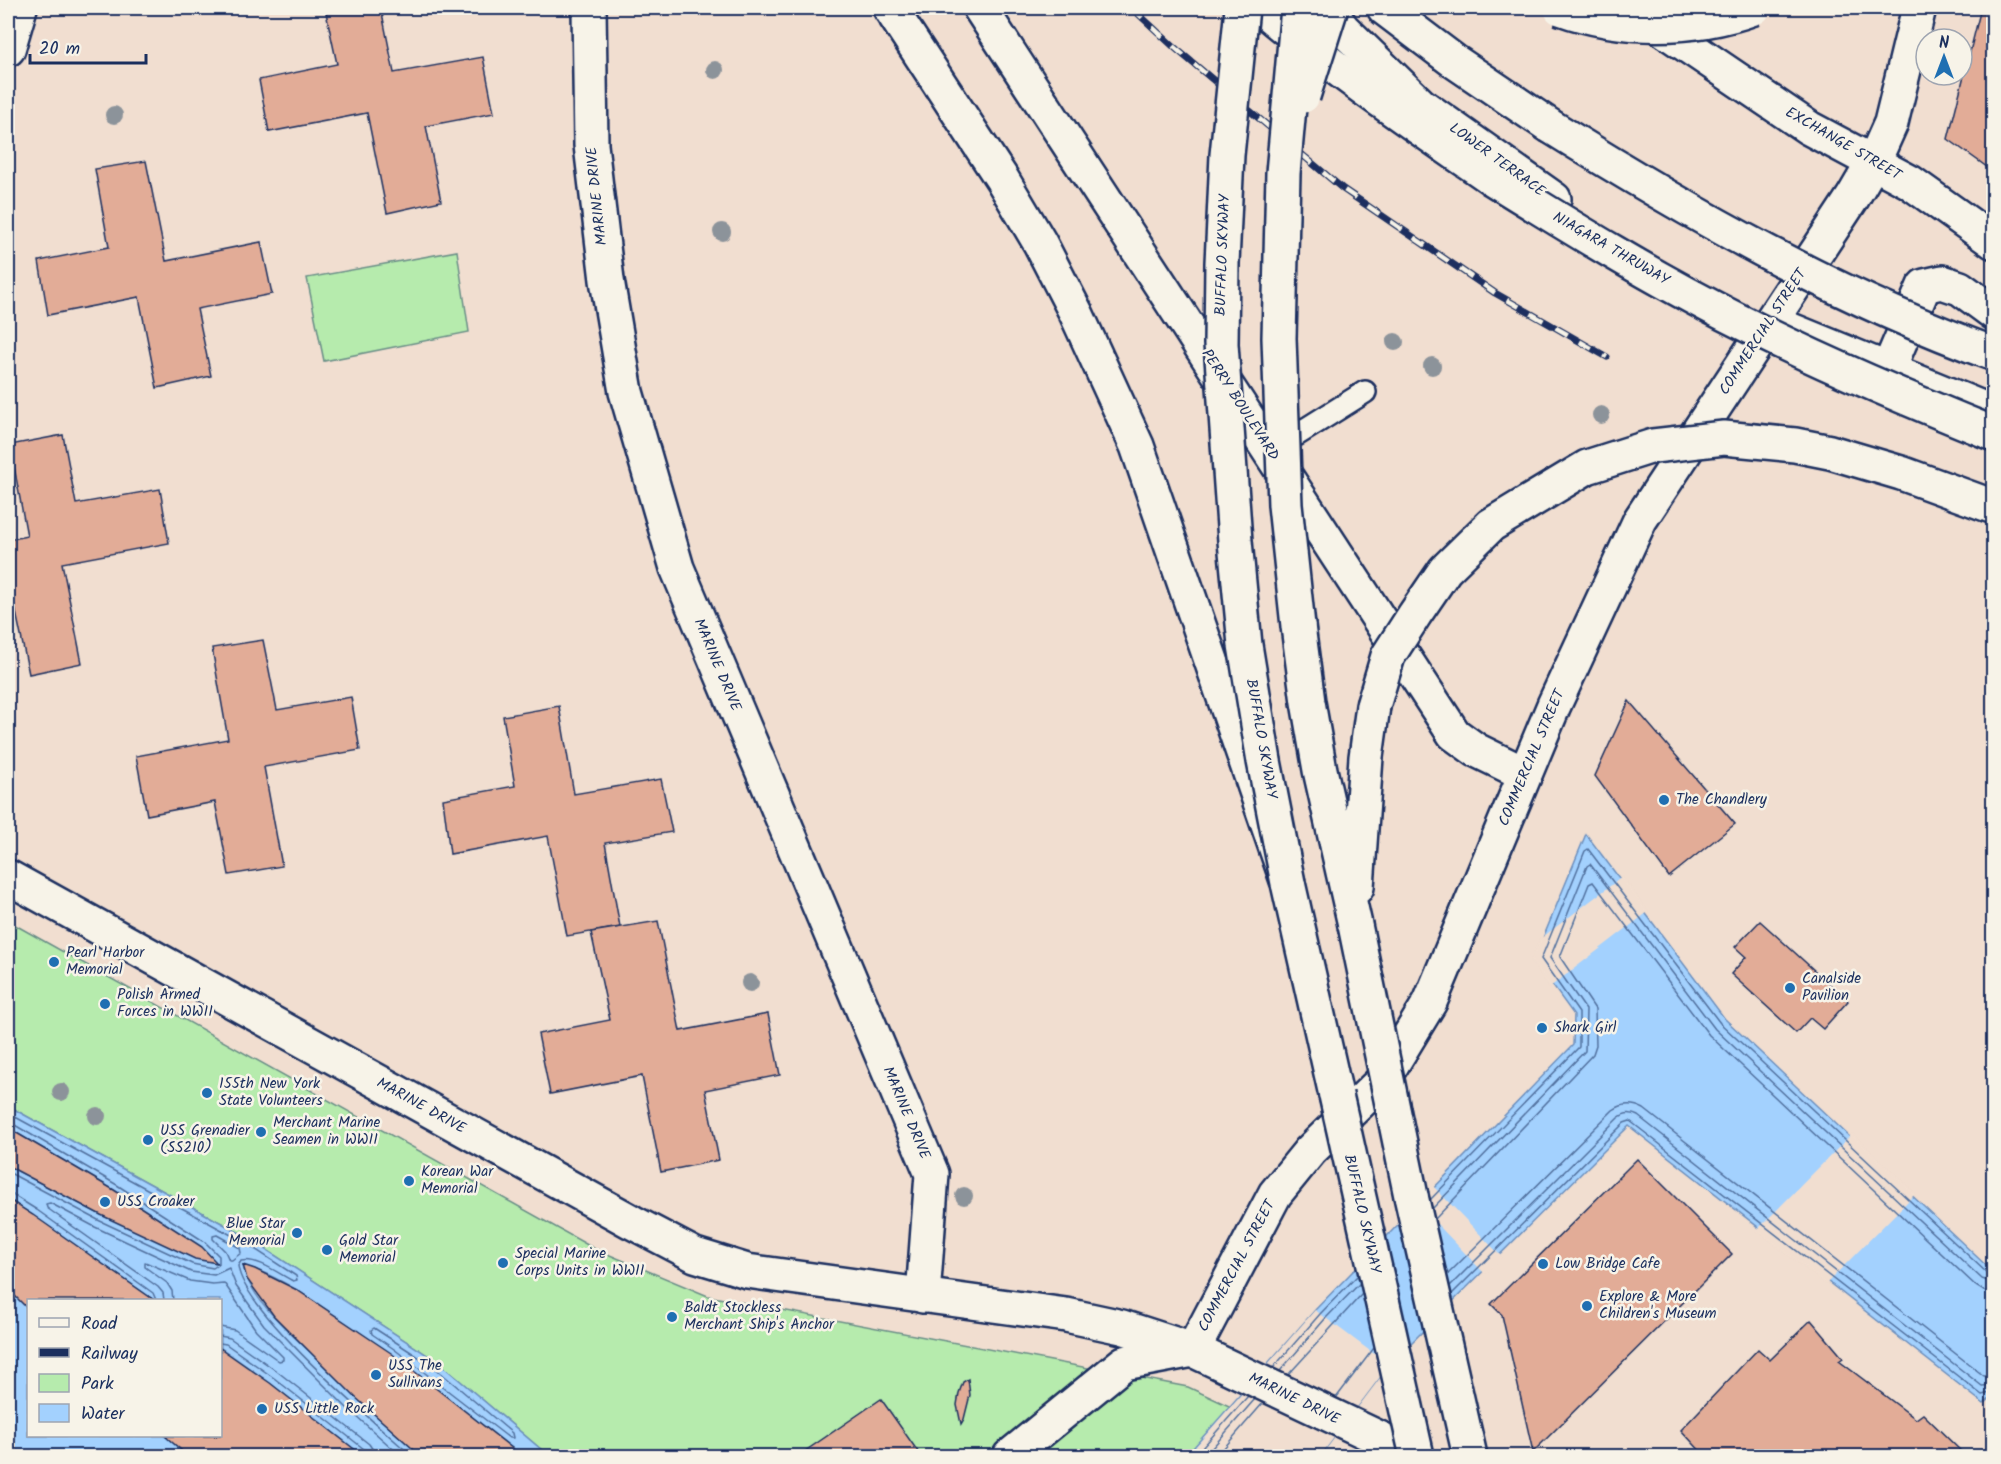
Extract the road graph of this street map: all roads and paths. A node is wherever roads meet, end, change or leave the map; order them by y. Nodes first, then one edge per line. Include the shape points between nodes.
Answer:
1 (20, 8) edge
2 (589, 8) edge
3 (890, 8) edge
4 (980, 8) edge
5 (1242, 8) edge
6 (1261, 8) edge
7 (1298, 8) edge
8 (1329, 8) edge
9 (1384, 8) edge
10 (1560, 8) edge
11 (1631, 8) edge
12 (1754, 8) edge
13 (1919, 8) edge
14 (8, 49) edge
15 (1874, 161) junction
16 (1283, 173) junction
17 (1994, 242) edge
18 (1994, 314) edge
19 (1769, 321) junction
20 (1994, 354) edge
21 (1888, 370) junction
22 (1365, 392) dead end
23 (1994, 413) edge
24 (1994, 434) edge
25 (1270, 452) junction
26 (1994, 507) edge
27 (1525, 774) junction
28 (8, 877) edge
29 (1288, 883) junction
30 (1355, 925) junction
31 (923, 1296) junction
32 (1193, 1350) junction
33 (1010, 1456) edge
34 (1415, 1456) edge
35 (1470, 1456) edge

1 - 14 main road
2 - 31 main road, MARINE DRIVE via 591,145 607,280 626,392 677,568 932,1174
3 - 29 main road, bridge via 1002,178 1040,243 1108,380 1137,446
4 - 25 main road, PERRY BOULEVARD
5 - 29 main road, BUFFALO SKYWAY, bridge via 1227,155 1221,344 1245,645
6 - 24 main road, NIAGARA THRUWAY, bridge via 1395,112 1490,177 1610,251 1738,321 1876,386
7 - 16 main road, bridge
8 - 16 main road, bridge
8 - 19 main road, LOWER TERRACE via 1343,28 1421,105 1542,193
9 - 20 main road, bridge via 1550,126 1655,191 1790,265
10 - 12 main road, bridge via 1625,23 1681,24
11 - 15 main road, EXCHANGE STREET via 1809,128
13 - 15 main road, COMMERCIAL STREET via 1891,123
15 - 17 main road, EXCHANGE STREET
15 - 19 main road, COMMERCIAL STREET
16 - 30 main road, bridge via 1279,338 1285,505 1308,702
18 - 21 main road via 1960,288 1942,282 1924,286
19 - 21 main road, LOWER TERRACE
19 - 27 main road, COMMERCIAL STREET via 1640,520
21 - 23 main road, LOWER TERRACE
22 - 25 lane
25 - 27 main road, PERRY BOULEVARD via 1454,734 1476,750
26 - 30 main road, bridge via 1830,452 1724,438 1653,446 1587,467 1491,525 1446,570 1388,656 1373,706 1366,757
27 - 32 main road, COMMERCIAL STREET via 1430,1002 1382,1081 1310,1151 1275,1194
28 - 31 main road, MARINE DRIVE via 695,1255 747,1271
29 - 34 main road, BUFFALO SKYWAY, bridge
30 - 35 main road, bridge
31 - 32 main road, MARINE DRIVE via 1066,1315 1122,1327
32 - 33 main road via 1124,1363
32 - 34 main road, MARINE DRIVE

